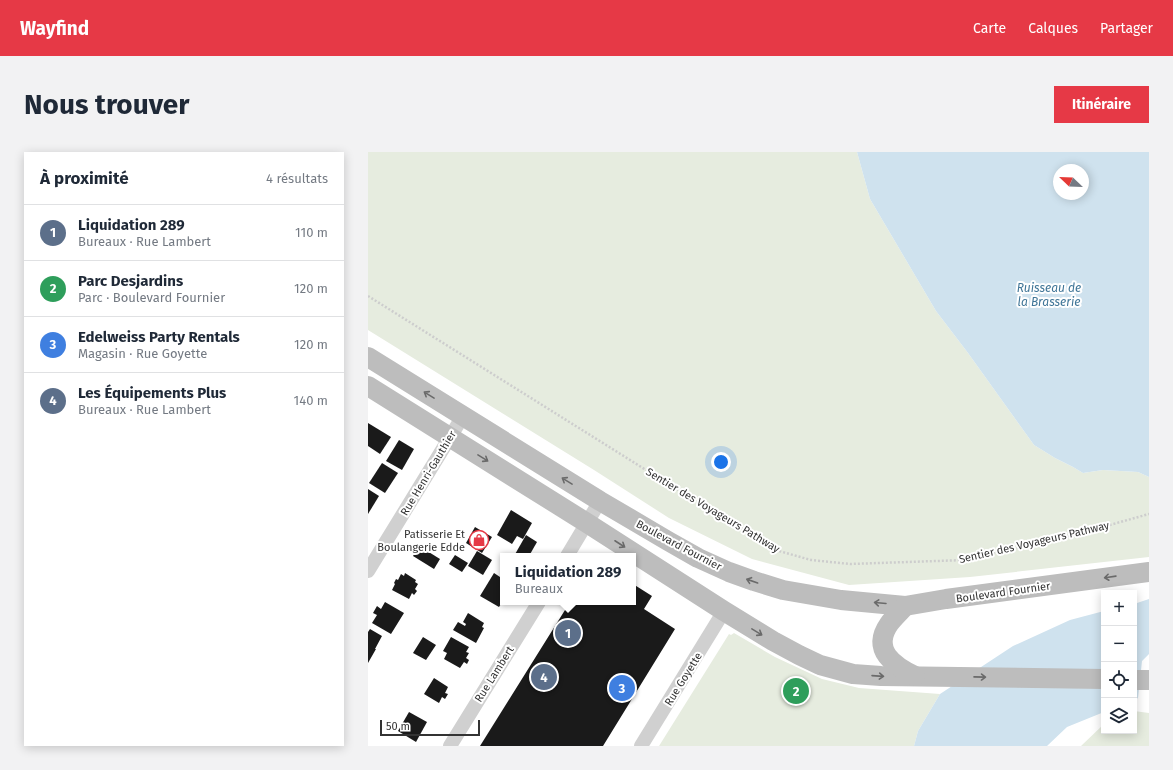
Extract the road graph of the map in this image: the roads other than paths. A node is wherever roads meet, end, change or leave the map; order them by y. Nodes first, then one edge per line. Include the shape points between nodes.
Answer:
1 (368, 357) edge
2 (368, 386) edge
3 (463, 416) junction
4 (450, 438) junction
5 (600, 501) junction
6 (587, 523) junction
7 (569, 553) edge
8 (634, 553) edge
9 (636, 554) edge
10 (368, 572) edge
11 (1149, 572) edge
12 (537, 605) edge
13 (905, 606) junction
14 (724, 611) junction
15 (916, 677) junction
16 (1101, 679) edge
17 (1137, 680) edge
18 (1149, 680) edge
19 (450, 746) edge
20 (641, 746) edge

3 -> 1 main road, Boulevard Fournier
2 - 4 main road
3 - 4 street, Rue Henri-Gauthier
5 -> 3 main road, Boulevard Fournier
4 -> 6 main road
4 - 10 street, Rue Henri-Gauthier
5 - 6 street
13 -> 5 main road, Boulevard Fournier via 841,600 754,582 698,558
6 - 7 street
6 -> 8 main road
9 -> 14 main road
11 -> 13 main road, Boulevard Fournier
12 - 19 street, Rue Lambert
13 - 15 main road via 888,625 883,635 883,647 891,661
14 -> 15 main road via 773,641 820,665 853,674
14 - 20 street, Rue Goyette
15 -> 16 main road
17 - 18 main road

